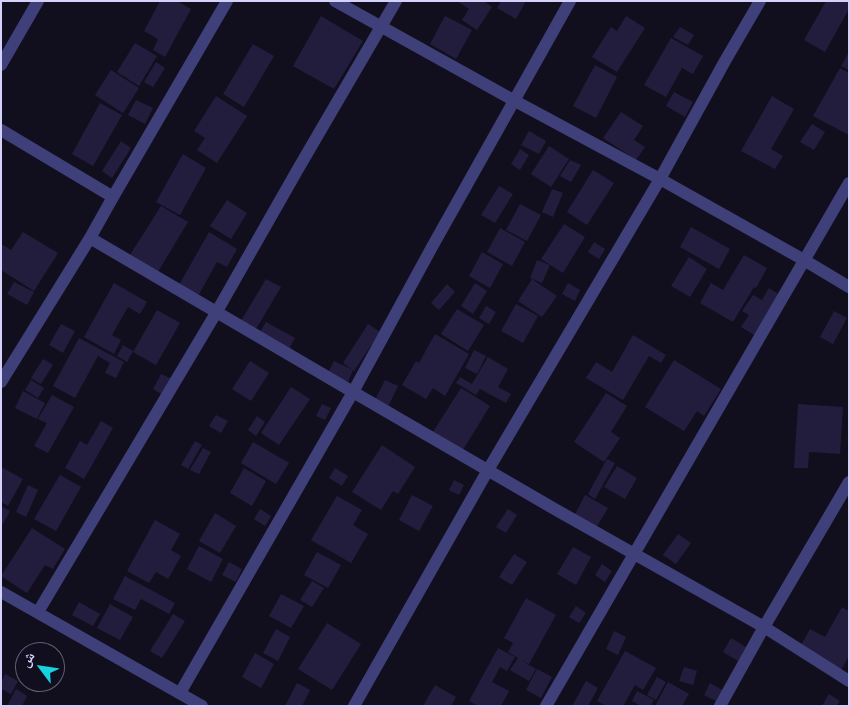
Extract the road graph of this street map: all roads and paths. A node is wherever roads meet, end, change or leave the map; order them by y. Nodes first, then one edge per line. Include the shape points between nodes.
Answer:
1 (38, 1) edge
2 (227, 1) edge
3 (335, 1) edge
4 (396, 1) edge
5 (570, 1) edge
6 (760, 1) edge
7 (381, 28) junction
8 (1, 65) edge
9 (515, 101) junction
10 (1, 130) edge
11 (660, 179) junction
12 (849, 183) edge
13 (112, 197) junction
14 (90, 238) junction
15 (804, 260) junction
16 (849, 287) edge
17 (216, 313) junction
18 (1, 382) edge
19 (353, 392) junction
20 (488, 470) junction
21 (849, 482) edge
22 (634, 553) junction
23 (1, 592) edge
24 (38, 612) junction
25 (764, 627) junction
26 (849, 681) edge
27 (180, 693) junction
28 (202, 706) edge
29 (354, 706) edge
30 (546, 706) edge
31 (720, 706) edge

1 - 8 street
2 - 13 street
3 - 7 street
4 - 7 street
5 - 9 street
6 - 11 street
7 - 9 street
7 - 17 street
9 - 11 street
9 - 19 street
10 - 13 street
11 - 15 street
11 - 20 street
12 - 15 street
13 - 14 street
14 - 17 street
14 - 18 street
15 - 16 street
15 - 22 street
17 - 19 street
17 - 24 street
19 - 20 street
19 - 27 street
20 - 22 street
20 - 29 street
21 - 25 street
22 - 25 street
22 - 30 street
23 - 24 street
24 - 27 street
25 - 26 street
25 - 31 street
27 - 28 street

